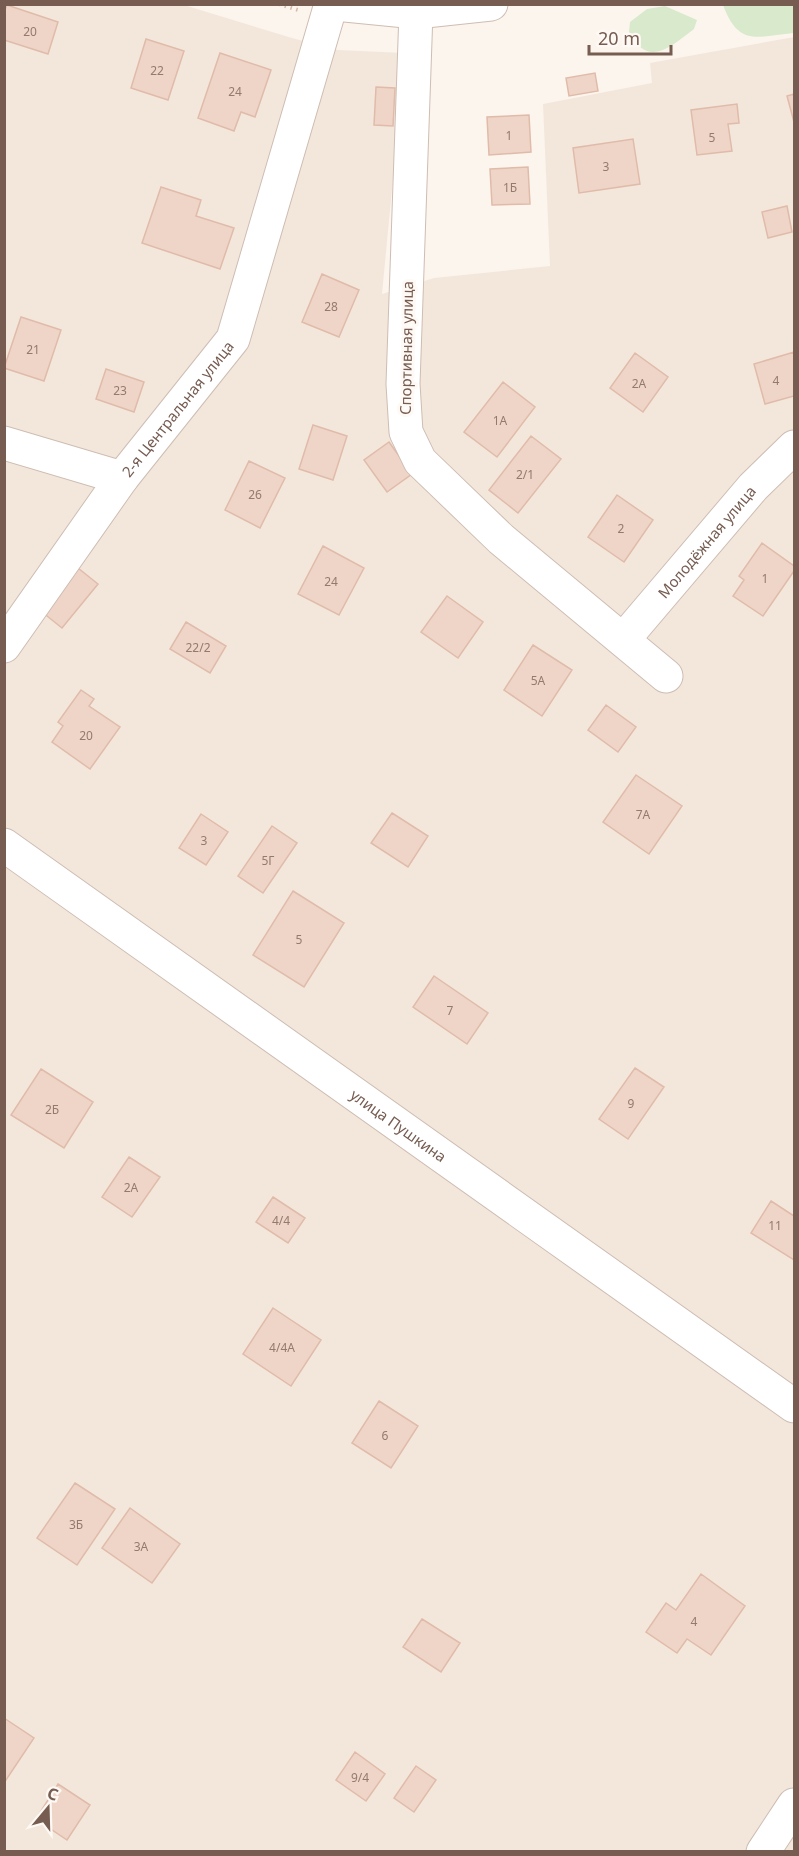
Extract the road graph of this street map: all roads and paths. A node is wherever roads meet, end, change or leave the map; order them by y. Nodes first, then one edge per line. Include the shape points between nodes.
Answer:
1 (491, 4) edge
2 (340, 5) edge
3 (416, 12) junction
4 (4, 443) edge
5 (795, 447) edge
6 (122, 478) junction
7 (623, 640) junction
8 (4, 646) edge
9 (666, 676) dead end
10 (4, 845) edge
11 (795, 1406) edge
12 (795, 1805) edge
13 (763, 1851) edge

1 - 3 street
2 - 3 street
2 - 6 street, 2-я Центральная улица via 232,339
3 - 7 street, Спортивная улица via 403,384 406,432 420,462 493,531
4 - 6 street
5 - 7 street, Молодёжная улица via 753,487
6 - 8 street, 2-я Центральная улица
7 - 9 street, Спортивная улица
10 - 11 street, улица Пушкина
12 - 13 street

